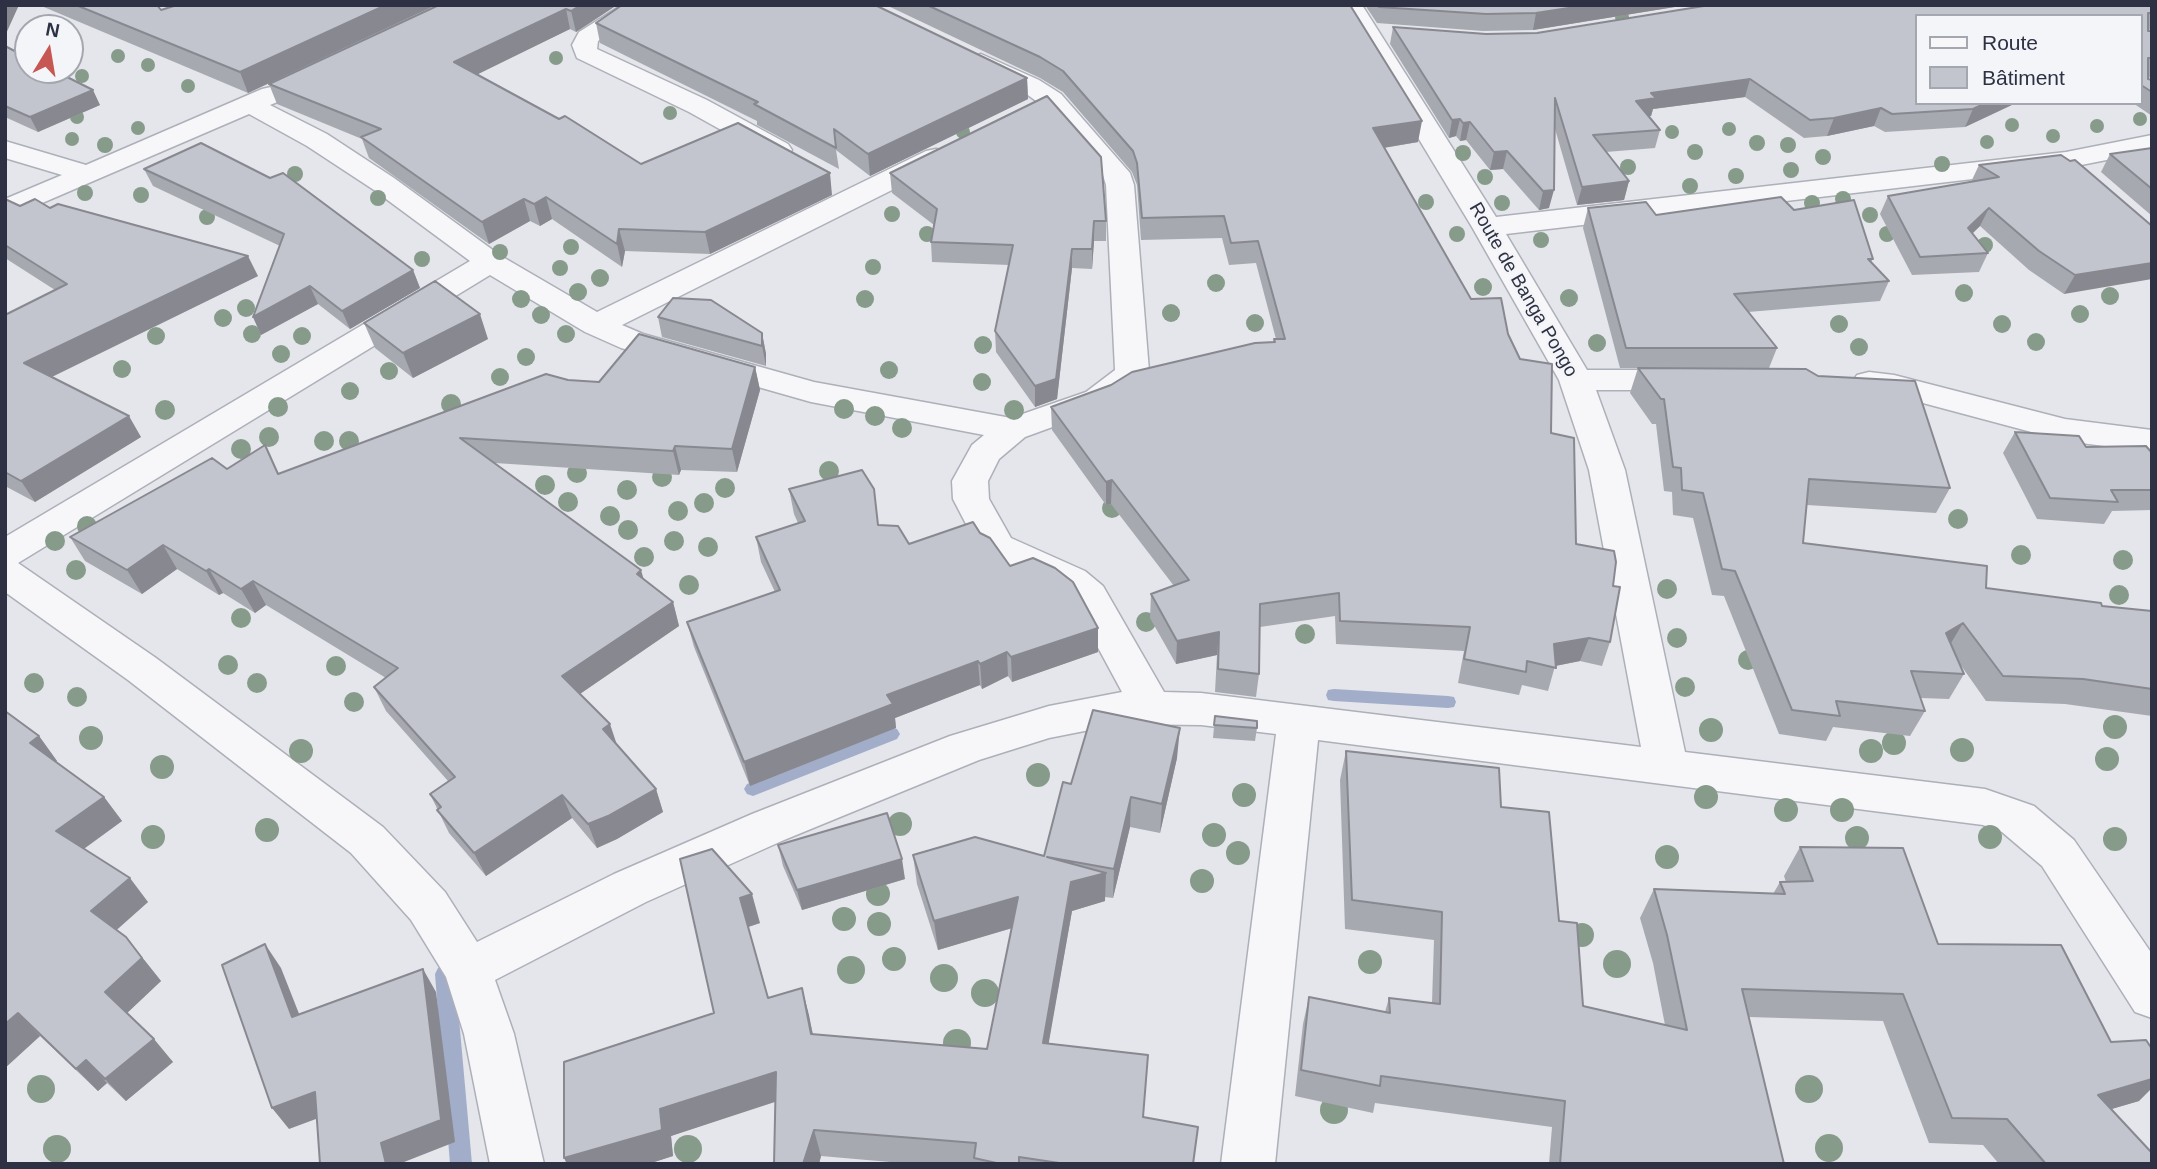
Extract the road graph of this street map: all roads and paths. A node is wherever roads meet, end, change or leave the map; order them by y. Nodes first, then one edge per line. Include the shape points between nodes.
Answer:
1 (639, 5) edge
2 (1350, 5) edge
3 (957, 51) edge
4 (293, 85) edge
5 (249, 104) junction
6 (2152, 143) edge
7 (956, 147) edge
8 (5, 149) edge
9 (2066, 160) junction
10 (802, 163) edge
11 (88, 174) junction
12 (2094, 185) edge
13 (5, 210) edge
14 (1487, 227) junction
15 (490, 262) junction
16 (596, 325) junction
17 (1576, 380) junction
18 (1713, 380) edge
19 (1836, 381) edge
20 (1013, 429) junction
21 (2152, 441) edge
22 (5, 554) edge
23 (5, 573) edge
24 (1152, 708) junction
25 (1299, 720) junction
26 (1666, 765) junction
27 (468, 970) junction
28 (2152, 996) edge
29 (517, 1164) edge
30 (1248, 1164) edge

1 - 10 street via 588,37 586,53 698,106
2 - 14 street, Route de Banga Pongo via 1383,34
3 - 20 street via 1030,85 1040,106 1116,173 1120,185 1132,371 1124,383 1098,399
4 - 5 street
5 - 11 street
5 - 15 street via 351,162
6 - 9 street
7 - 16 street via 847,188
8 - 11 street
9 - 12 street
9 - 14 street
11 - 13 street
14 - 17 street, Route de Banga Pongo
15 - 16 street
15 - 22 street
16 - 20 street via 632,341 811,392
17 - 18 street
17 - 26 street, Route de Banga Pongo via 1607,470
19 - 21 street via 1894,385 2065,430
20 - 24 street via 984,453 970,481 971,499 997,547 1071,581 1090,596
23 - 27 street via 142,669 367,840 428,906
24 - 25 street
24 - 27 street via 1120,708 1049,722 965,748 630,888
25 - 26 street
25 - 30 street
26 - 28 street via 1984,807 2018,819 2058,853
27 - 29 street via 489,1034

